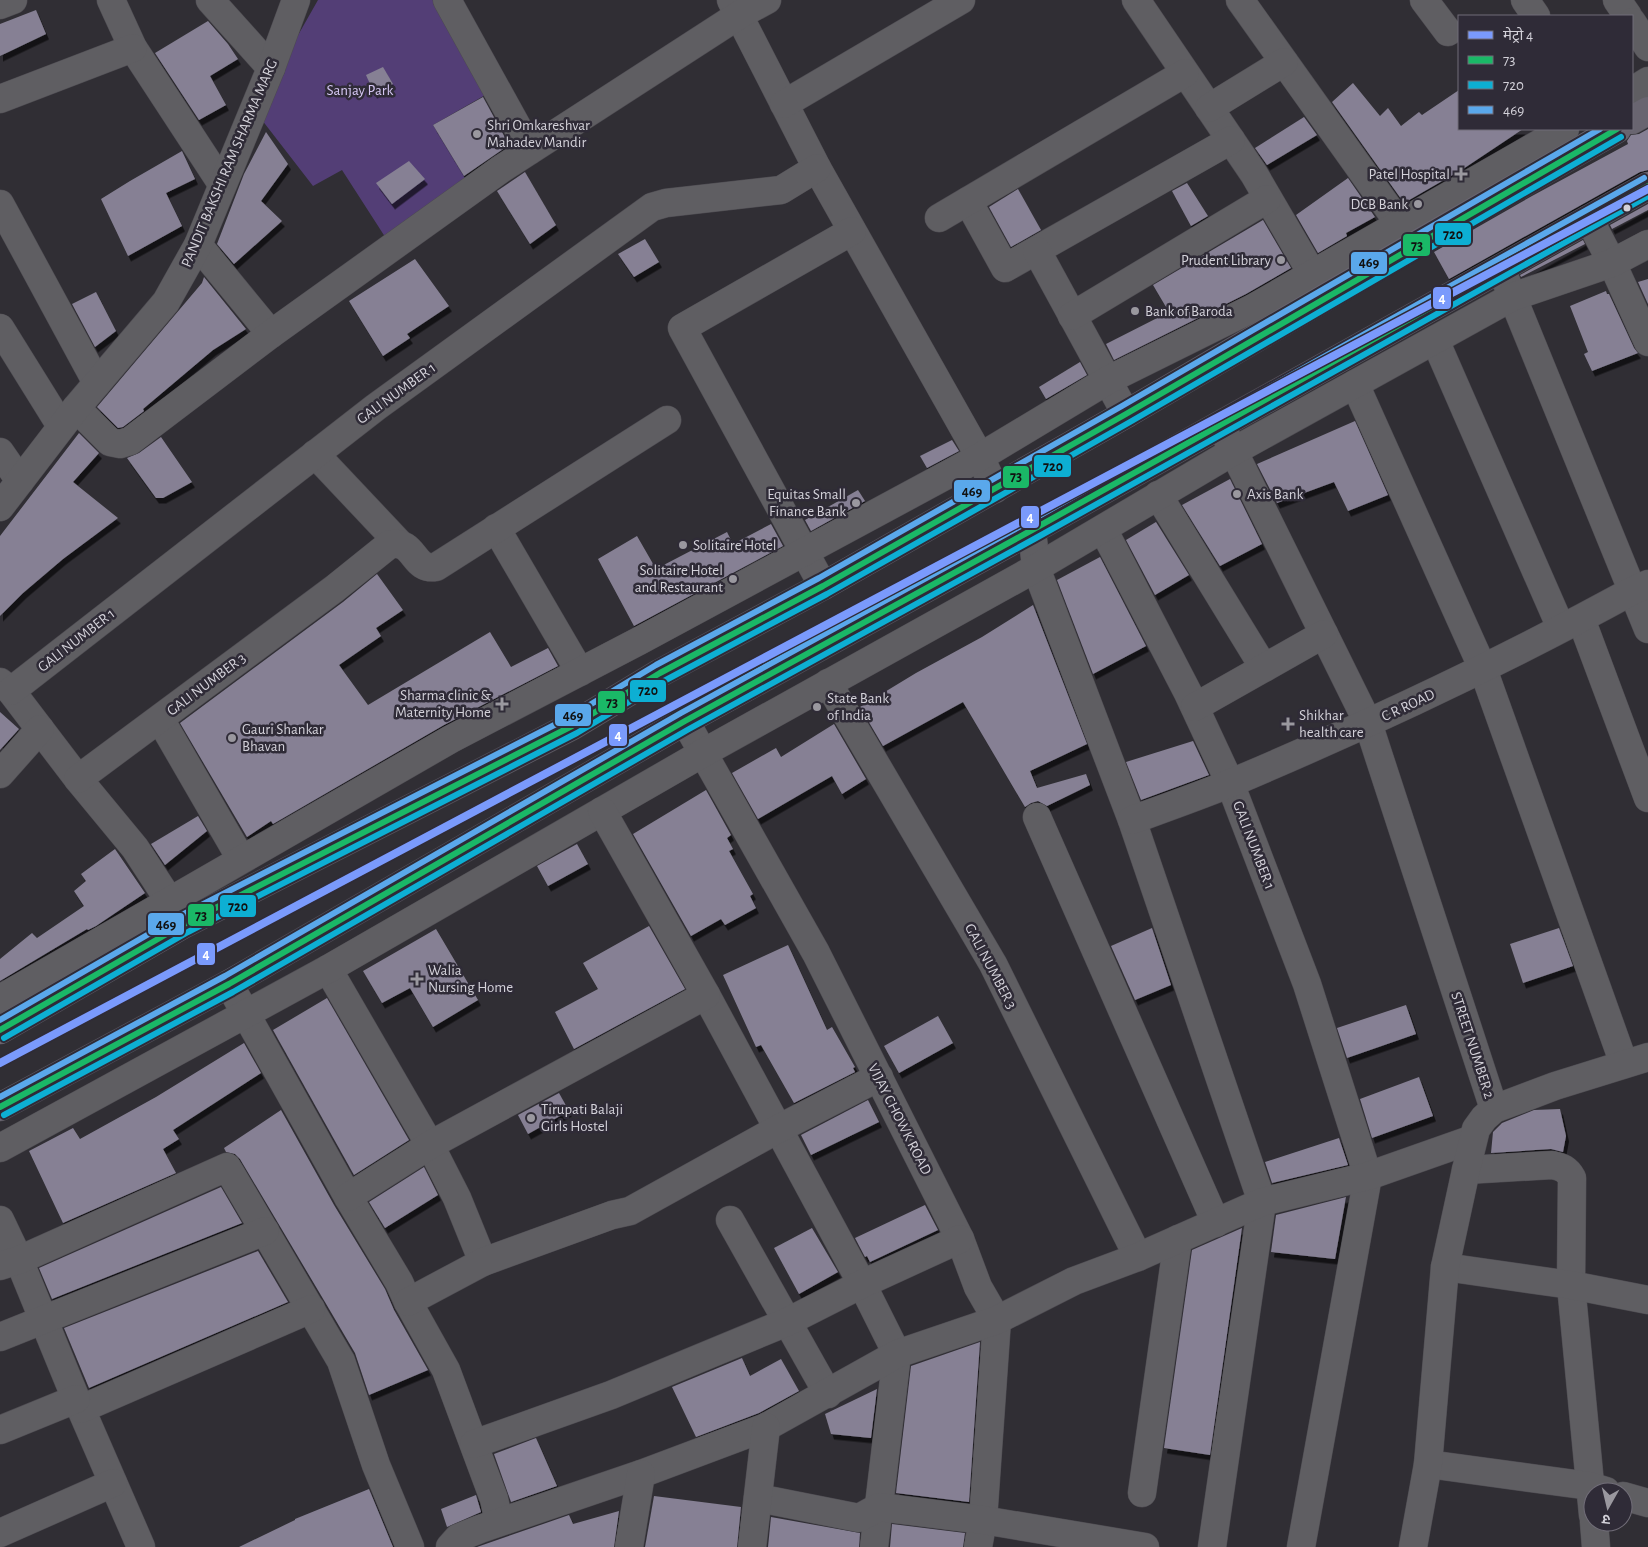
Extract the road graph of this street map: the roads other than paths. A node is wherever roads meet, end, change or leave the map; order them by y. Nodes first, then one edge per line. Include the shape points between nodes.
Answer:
1 (13, 0) edge
2 (111, 0) edge
3 (210, 0) edge
4 (296, 0) edge
5 (446, 0) edge
6 (767, 0) edge
7 (961, 0) edge
8 (1136, 0) edge
9 (1240, 0) edge
10 (1424, 0) edge
11 (1525, 0) edge
12 (1617, 0) edge
13 (0, 5) edge
14 (735, 7) edge
15 (1535, 15) edge
16 (1627, 15) edge
17 (1633, 24) edge
18 (1448, 32) dead end
19 (1648, 47) edge
20 (133, 48) junction
21 (1284, 62) junction
22 (271, 68) junction
23 (1185, 73) junction
24 (1648, 81) edge
25 (1633, 89) edge
26 (0, 99) edge
27 (784, 104) junction
28 (1209, 108) junction
29 (1648, 111) edge
30 (1633, 119) edge
31 (1564, 130) edge
32 (1615, 130) edge
33 (1230, 140) junction
34 (530, 150) junction
35 (817, 168) junction
36 (222, 184) junction
37 (1648, 186) edge
38 (1267, 199) junction
39 (968, 201) junction
40 (0, 204) edge
41 (939, 218) dead end
42 (1589, 219) junction
43 (852, 231) junction
44 (1407, 235) junction
45 (1648, 244) edge
46 (198, 245) junction
47 (1036, 251) junction
48 (1612, 263) junction
49 (1501, 268) junction
50 (1319, 286) junction
51 (1512, 297) junction
52 (1072, 316) junction
53 (0, 328) edge
54 (270, 334) junction
55 (1435, 340) junction
56 (1648, 342) edge
57 (1108, 380) junction
58 (97, 383) junction
59 (1355, 384) junction
60 (1126, 414) junction
61 (69, 417) junction
62 (667, 420) dead end
63 (1221, 425) junction
64 (1234, 451) junction
65 (0, 452) edge
66 (315, 454) junction
67 (980, 456) junction
68 (20, 481) junction
69 (995, 489) junction
70 (1158, 495) junction
71 (0, 507) edge
72 (496, 528) junction
73 (1103, 529) junction
74 (1032, 530) junction
75 (398, 542) junction
76 (805, 552) junction
77 (1036, 568) junction
78 (823, 586) junction
79 (1640, 588) edge
80 (1571, 623) junction
81 (1648, 629) edge
82 (1324, 634) junction
83 (1264, 668) junction
84 (1483, 669) junction
85 (580, 672) junction
86 (828, 683) junction
87 (5, 687) edge
88 (1195, 707) junction
89 (160, 719) junction
90 (685, 721) junction
91 (1368, 723) junction
92 (40, 729) junction
93 (703, 753) junction
94 (0, 774) edge
95 (78, 780) junction
96 (1230, 783) junction
97 (1648, 798) edge
98 (602, 811) junction
99 (1037, 817) dead end
100 (1132, 820) junction
101 (241, 859) junction
102 (170, 900) junction
103 (184, 924) junction
104 (328, 969) junction
105 (228, 984) junction
106 (706, 995) junction
107 (0, 999) edge
108 (247, 1014) junction
109 (0, 1030) edge
110 (1636, 1060) edge
111 (879, 1077) junction
112 (0, 1107) edge
113 (1494, 1109) junction
114 (778, 1129) junction
115 (1473, 1139) junction
116 (430, 1145) junction
117 (0, 1148) edge
118 (1466, 1170) junction
119 (1368, 1176) junction
120 (348, 1197) junction
121 (1262, 1202) junction
122 (0, 1220) edge
123 (730, 1220) dead end
124 (1216, 1223) junction
125 (265, 1231) junction
126 (960, 1239) junction
127 (1178, 1239) junction
128 (1138, 1257) junction
129 (483, 1262) junction
130 (9, 1263) edge
131 (1445, 1267) junction
132 (862, 1284) junction
133 (1571, 1285) junction
134 (1648, 1300) edge
135 (408, 1302) junction
136 (311, 1309) junction
137 (44, 1320) junction
138 (997, 1320) junction
139 (787, 1322) junction
140 (0, 1337) edge
141 (897, 1354) junction
142 (828, 1394) junction
143 (78, 1404) junction
144 (766, 1427) junction
145 (0, 1430) edge
146 (474, 1444) junction
147 (1428, 1464) junction
148 (641, 1474) junction
149 (1599, 1482) edge
150 (113, 1483) junction
151 (1583, 1487) edge
152 (1142, 1493) dead end
153 (758, 1498) junction
154 (1633, 1499) edge
155 (1648, 1504) edge
156 (878, 1507) junction
157 (982, 1520) junction
158 (499, 1522) junction
159 (0, 1532) edge
160 (1595, 1532) edge
161 (141, 1547) edge
162 (410, 1547) edge
163 (450, 1547) edge
164 (629, 1547) edge
165 (752, 1547) edge
166 (874, 1547) edge
167 (978, 1547) edge
168 (1137, 1547) edge
169 (1212, 1547) edge
170 (1301, 1547) edge
171 (1413, 1547) edge
172 (1596, 1547) edge

1 - 13 street
2 - 20 street
3 - 22 street
4 - 22 street, PANDIT BAKSHI RAM SHARMA MARG
5 - 34 street
6 - 14 street
7 - 27 street
8 - 23 street
9 - 21 street
10 - 18 street
11 - 15 street
12 - 16 street
14 - 27 street
14 - 34 street
17 - 19 street
20 - 26 street
20 - 36 street
21 - 28 street
21 - 44 street
22 - 36 street, PANDIT BAKSHI RAM SHARMA MARG
23 - 28 street
23 - 39 street
24 - 25 street
27 - 35 street
28 - 33 street
29 - 30 main road
31 - 44 street
32 - 44 main road
33 - 38 street
33 - 47 street
34 - 54 street
35 - 43 street
35 - 66 street, GALI NUMBER 1 via 781,190 652,207
36 - 46 street, PANDIT BAKSHI RAM SHARMA MARG
37 - 42 main road
38 - 50 street
38 - 52 street
39 - 41 street
39 - 47 street via 1005,268
40 - 58 street
42 - 48 street
42 - 49 main road
43 - 67 street
43 - 76 street via 682,328
44 - 50 main road
45 - 48 street
46 - 54 street
46 - 58 street, PANDIT BAKSHI RAM SHARMA MARG via 166,302
47 - 52 street
48 - 51 street
48 - 56 street
49 - 51 street
49 - 63 main road
50 - 57 street via 1253,308
50 - 60 main road
51 - 55 street
51 - 79 street
52 - 57 street
53 - 61 street
54 - 61 street via 130,441 110,442
55 - 59 street
55 - 80 street
57 - 60 street
57 - 67 street
58 - 61 street, PANDIT BAKSHI RAM SHARMA MARG
59 - 64 street
59 - 84 street
60 - 69 main road
61 - 68 street, PANDIT BAKSHI RAM SHARMA MARG
62 - 72 street
63 - 64 street, STREET NUMBER 2
63 - 74 main road
64 - 70 street
64 - 82 street, STREET NUMBER 2
65 - 68 street
66 - 75 street
66 - 87 street, GALI NUMBER 1
67 - 69 street
67 - 76 street
68 - 71 street, PANDIT BAKSHI RAM SHARMA MARG
69 - 78 main road
70 - 73 street
70 - 83 street
72 - 75 street via 436,567 429,568 422,565 406,545
72 - 85 street
73 - 77 street
73 - 88 street, GALI NUMBER 1
74 - 77 street
74 - 90 main road
75 - 89 street, GALI NUMBER 3 via 390,544
76 - 78 street
76 - 85 street
77 - 86 street
77 - 100 street
78 - 103 main road via 660,673 572,726
79 - 80 street, C R ROAD
79 - 81 street
80 - 84 street, C R ROAD
80 - 97 street
82 - 83 street
82 - 91 street, STREET NUMBER 2
83 - 88 street
84 - 91 street, C R ROAD
84 - 110 street
85 - 101 street via 451,740
86 - 93 street
86 - 128 street, GALI NUMBER 3 via 993,964
87 - 92 street
88 - 96 street, GALI NUMBER 1
89 - 95 street, GALI NUMBER 3
89 - 101 street
90 - 93 street, VIJAY CHOWK ROAD
90 - 105 main road
91 - 96 street, C R ROAD
91 - 113 street, STREET NUMBER 2
92 - 94 street
92 - 95 street
93 - 98 street
93 - 111 street, VIJAY CHOWK ROAD via 816,953
95 - 102 street via 135,848
96 - 100 street, C R ROAD
96 - 119 street, GALI NUMBER 1 via 1307,984
98 - 104 street
98 - 106 street
99 - 124 street
100 - 121 street
101 - 102 street
102 - 103 street
102 - 107 street
103 - 109 main road
104 - 108 street
104 - 116 street
105 - 108 street
105 - 112 main road
106 - 114 street
106 - 116 street
108 - 117 street
108 - 120 street
110 - 113 street
111 - 114 street
111 - 126 street, VIJAY CHOWK ROAD
113 - 115 street, STREET NUMBER 2 via 1476,1129
114 - 129 street via 630,1211
114 - 132 street
115 - 118 street, STREET NUMBER 2
115 - 119 street
116 - 120 street
116 - 129 street via 457,1198
118 - 131 street, STREET NUMBER 2
118 - 133 street via 1552,1165 1568,1172 1573,1189
119 - 121 street
119 - 170 street
120 - 135 street
121 - 124 street
121 - 169 street
122 - 130 street
123 - 139 street
124 - 127 street
125 - 130 street via 227,1167
125 - 136 street
125 - 137 street
126 - 132 street
126 - 138 street, VIJAY CHOWK ROAD via 978,1287
127 - 128 street
127 - 152 street
128 - 138 street via 1074,1281
129 - 135 street
130 - 137 street
131 - 133 street
131 - 147 street, STREET NUMBER 2
132 - 139 street
132 - 141 street
133 - 134 street
133 - 149 street
135 - 146 street via 446,1370
136 - 143 street
136 - 162 street via 341,1361 376,1465
137 - 140 street
137 - 143 street
138 - 141 street
138 - 157 street
139 - 142 street
139 - 146 street via 611,1395
141 - 142 street
141 - 156 street
142 - 144 street
143 - 145 street
143 - 150 street
144 - 148 street
144 - 153 street
146 - 158 street
147 - 151 street
147 - 171 street, STREET NUMBER 2
148 - 158 street
148 - 164 street
150 - 159 street
150 - 161 street
153 - 156 street via 859,1518
153 - 165 street
154 - 155 street
156 - 157 street
156 - 166 street
157 - 167 street
157 - 168 street
158 - 163 street via 458,1538
160 - 172 street

